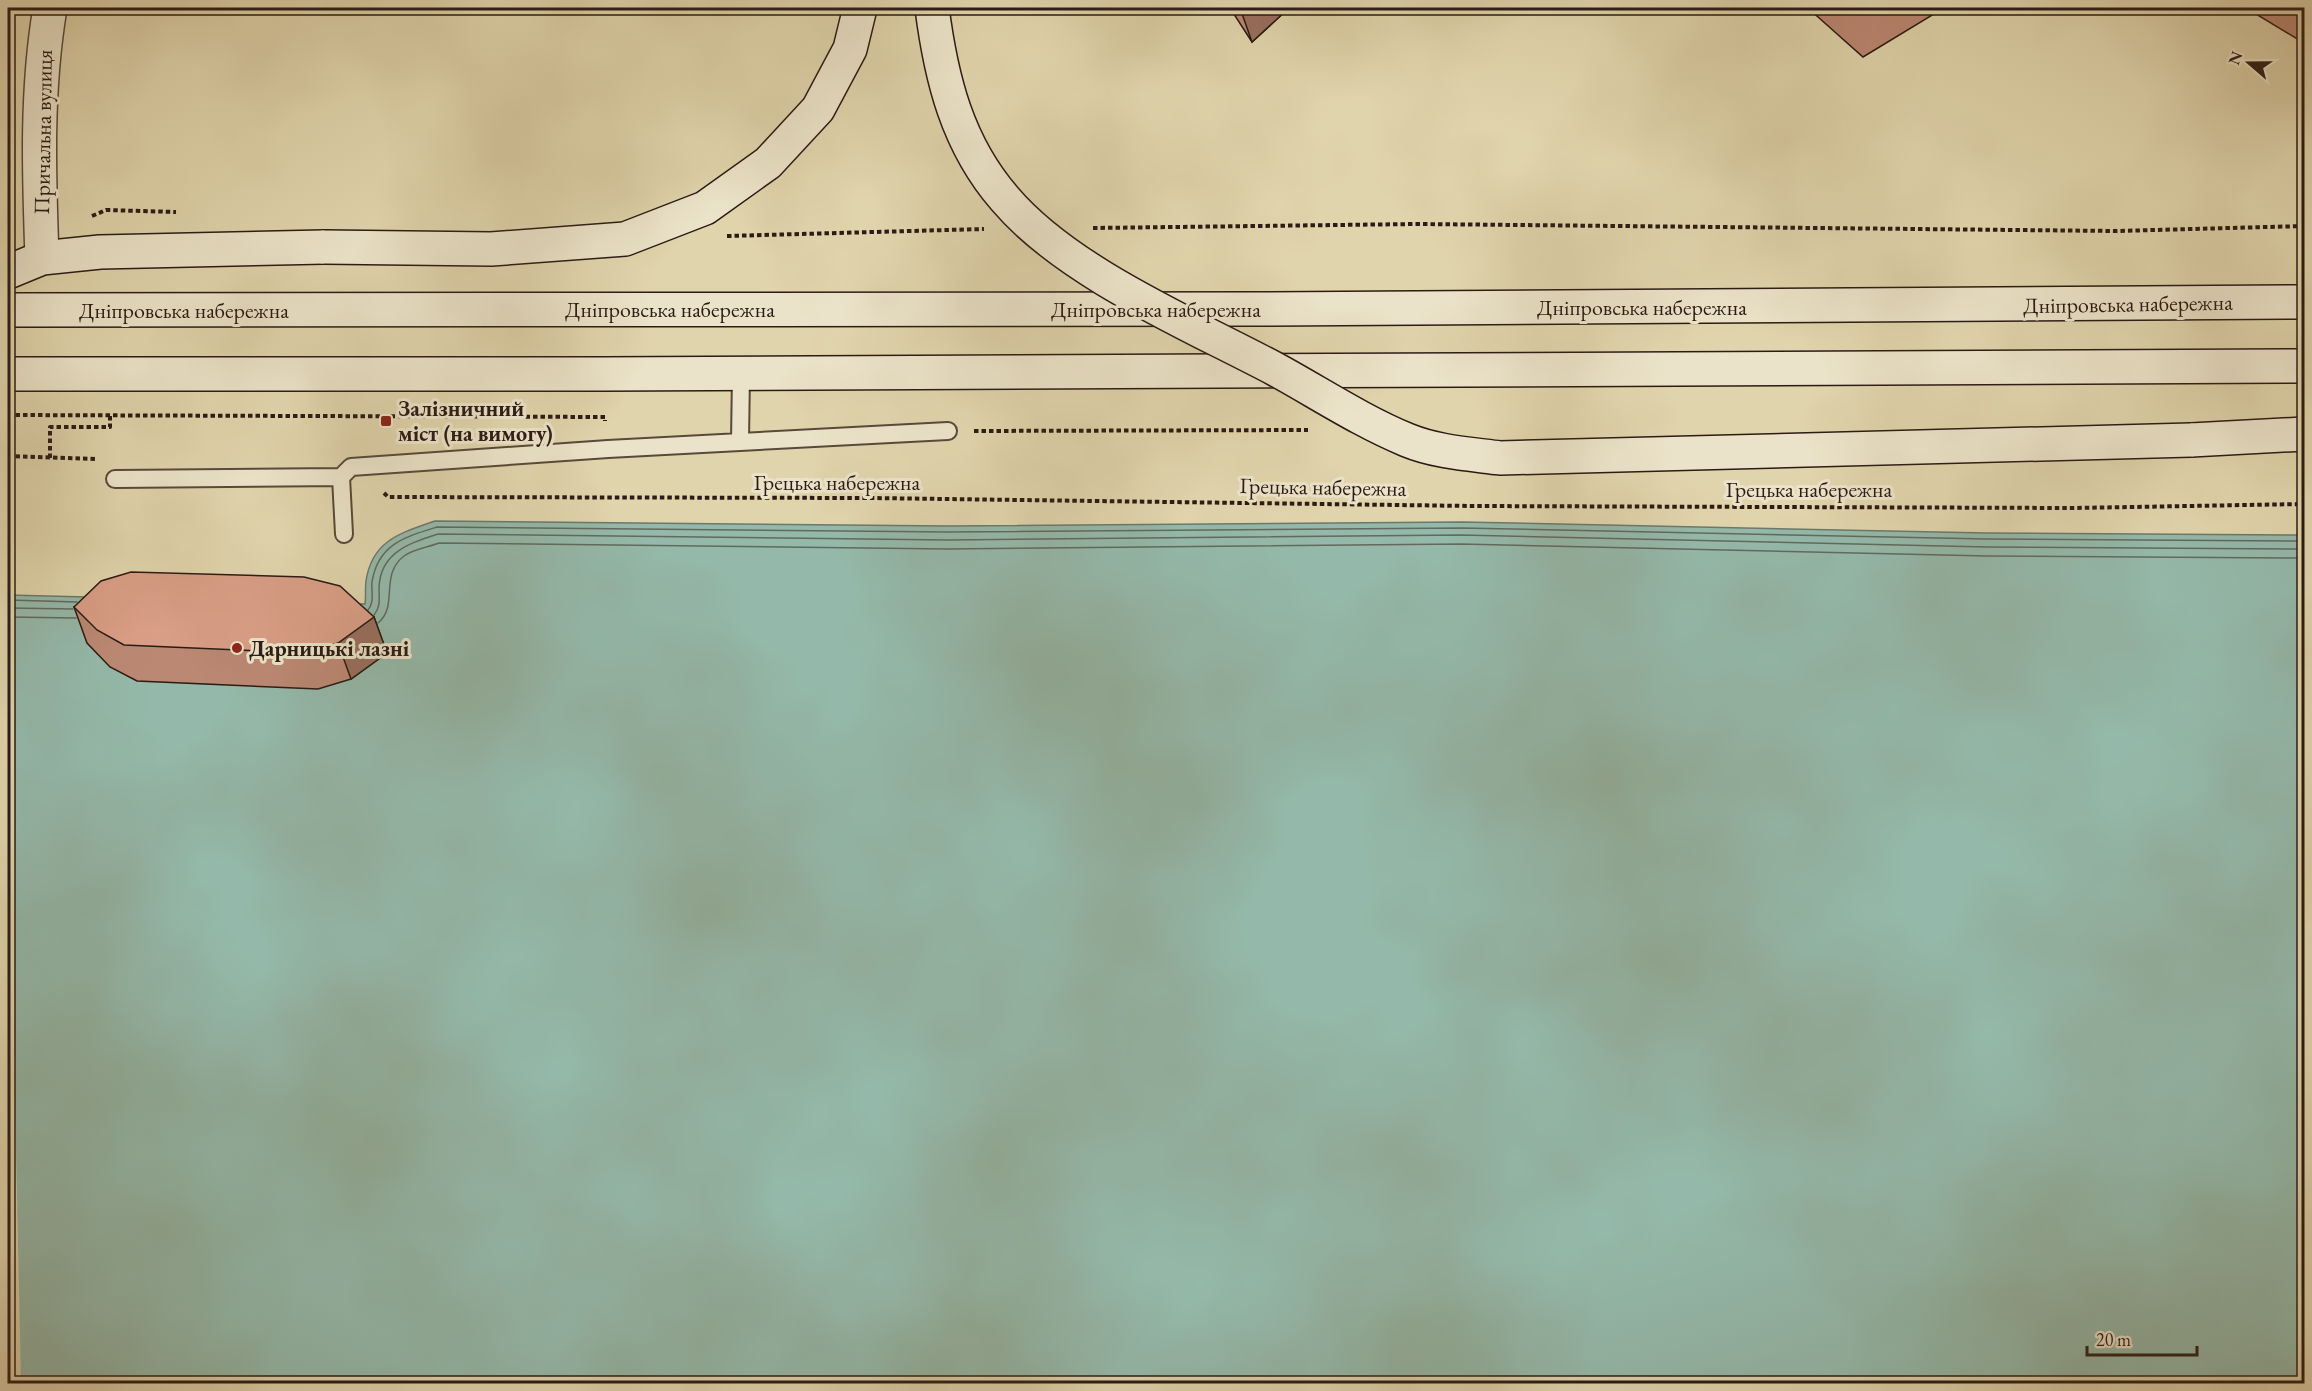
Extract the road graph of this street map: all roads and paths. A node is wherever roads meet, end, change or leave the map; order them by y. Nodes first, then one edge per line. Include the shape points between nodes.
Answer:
1 (50, 8) edge
2 (860, 8) edge
3 (932, 8) edge
4 (2304, 226) edge
5 (995, 228) dead end
6 (1090, 228) dead end
7 (716, 237) dead end
8 (42, 258) junction
9 (8, 273) edge
10 (2304, 302) edge
11 (8, 310) edge
12 (2304, 366) edge
13 (8, 374) edge
14 (741, 374) junction
15 (8, 415) edge
16 (110, 416) junction
17 (605, 417) dead end
18 (1312, 430) dead end
19 (948, 431) joint
20 (2304, 434) edge
21 (740, 441) junction
22 (50, 458) dead end
23 (346, 472) junction
24 (115, 479) dead end
25 (2304, 504) edge
26 (344, 534) dead end

1 - 8 main road, Причальна вулиця via 38,129
2 - 8 main road, bridge via 850,49 818,109 768,162 705,208 625,239 491,249 324,247 100,252
3 - 20 main road, bridge via 947,93 967,145 1005,199 1056,246 1111,282 1365,421 1409,441 1500,458
4 - 6 path via 2117,231 1418,224
5 - 7 path
8 - 9 main road
10 - 11 main road, Дніпровська набережна via 1272,309
12 - 14 main road
13 - 14 main road
14 - 21 lane
15 - 16 path
16 - 17 path
16 - 22 path via 110,427 50,427
18 - 19 path
19 - 21 lane
21 - 23 lane
23 - 24 lane
23 - 25 path, Грецька набережна via 388,497 871,498 1472,506 2073,508
23 - 26 lane

